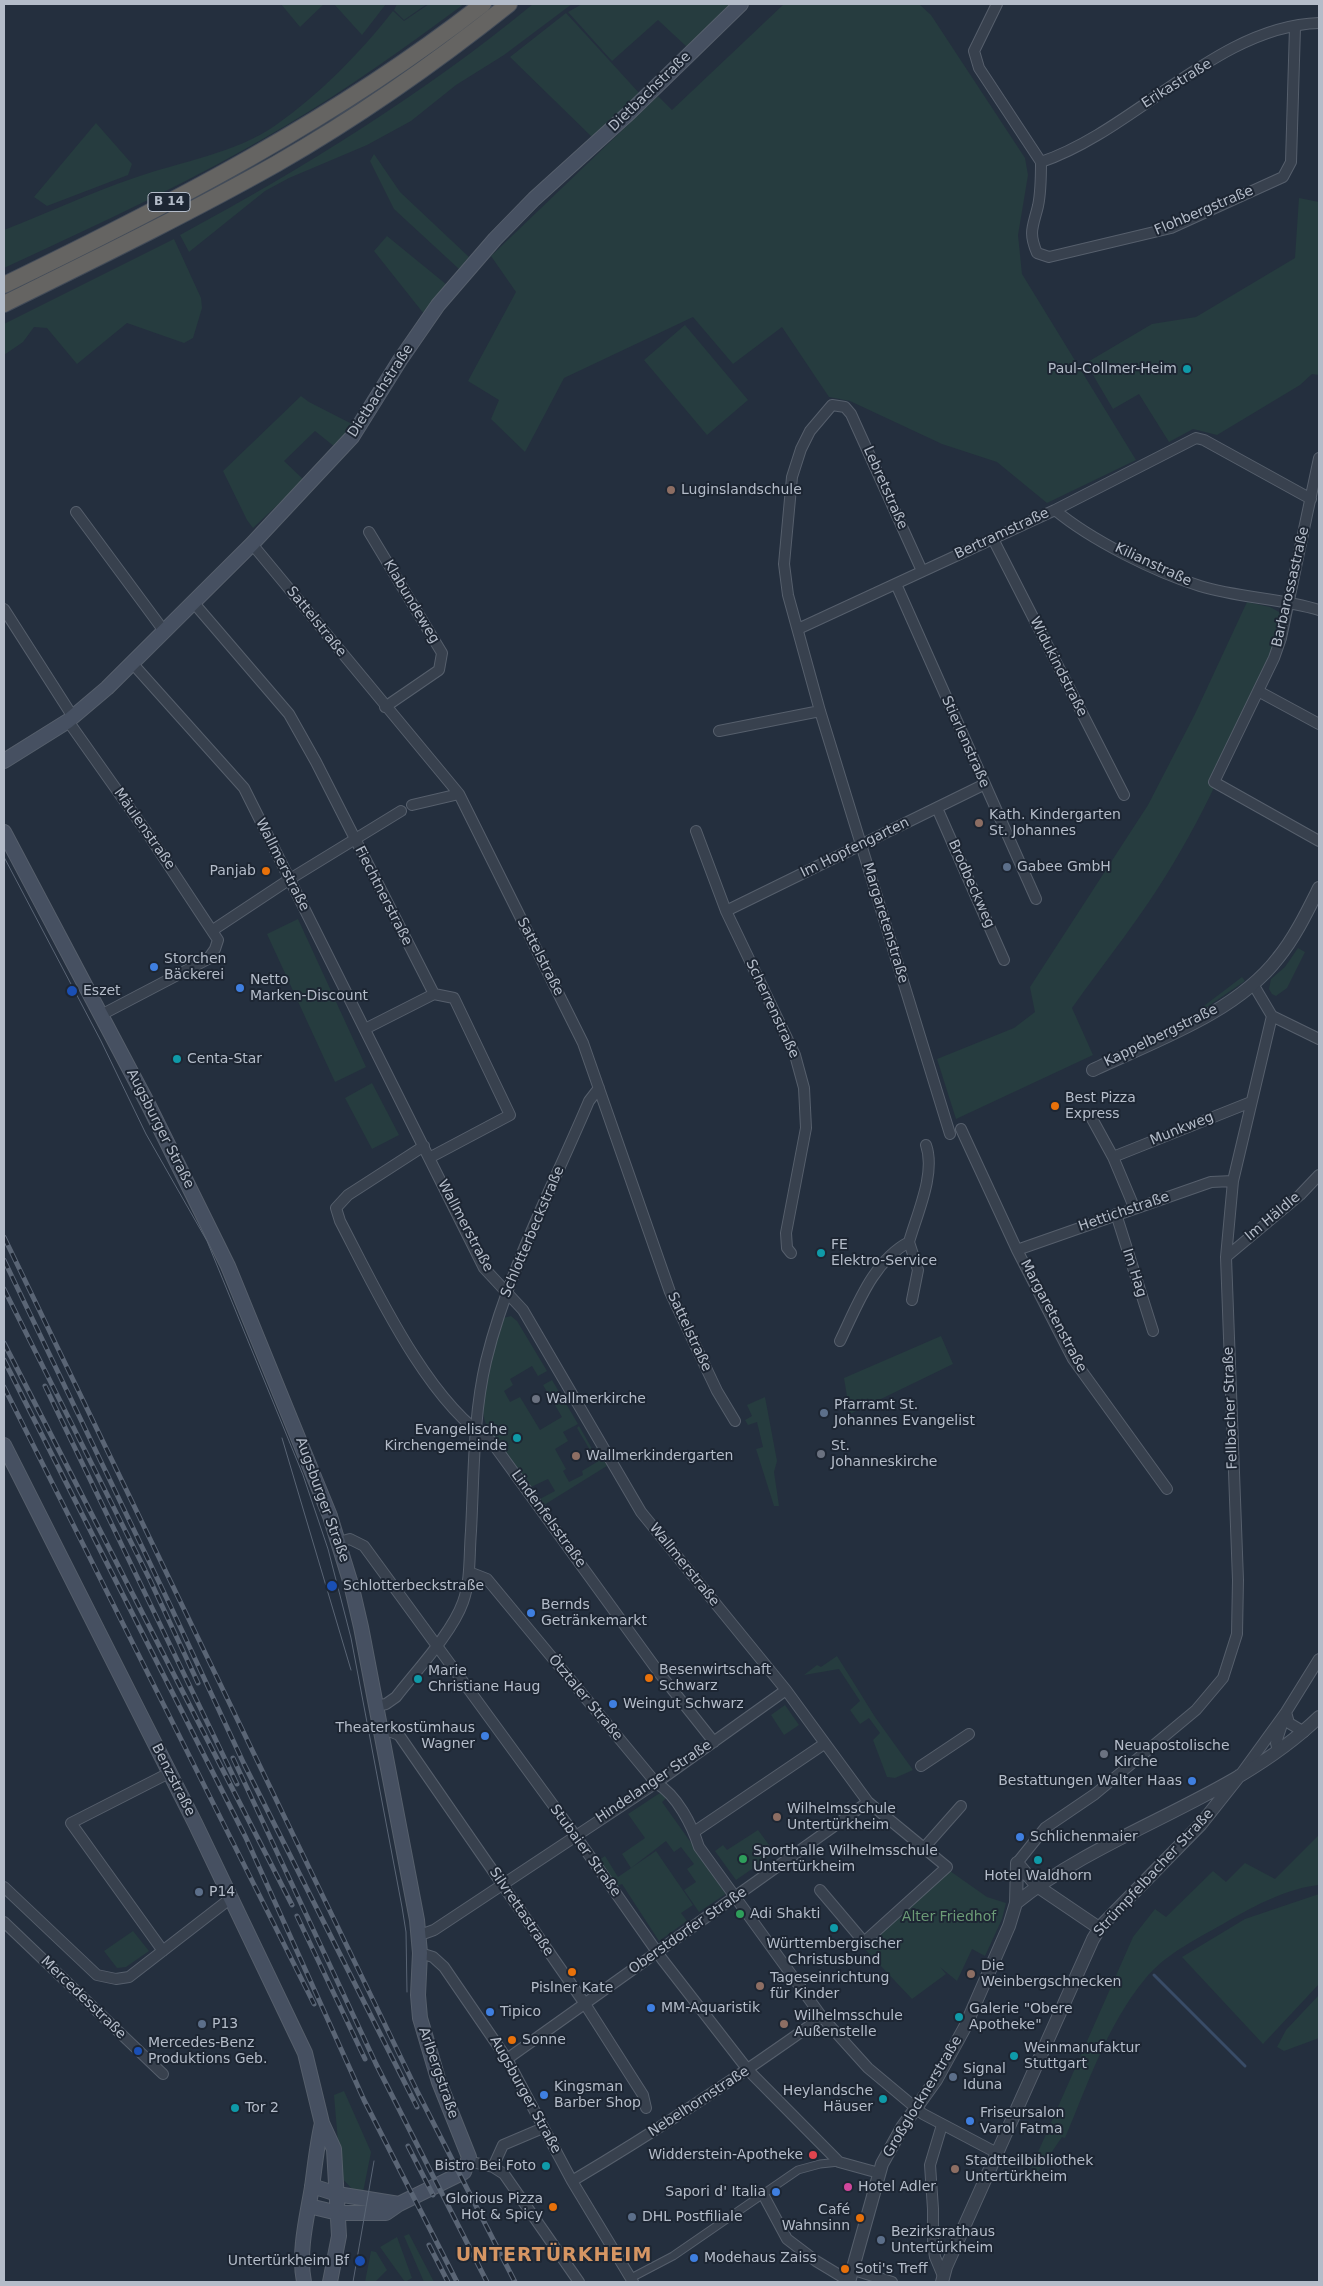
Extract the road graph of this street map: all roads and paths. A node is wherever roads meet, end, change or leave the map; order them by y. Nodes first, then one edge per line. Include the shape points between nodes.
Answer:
1 (483, 4) edge
2 (509, 4) edge
3 (741, 4) edge
4 (997, 4) edge
5 (1319, 23) edge
6 (1295, 27) junction
7 (1041, 162) junction
8 (4, 285) edge
9 (4, 304) edge
10 (844, 407) joint
11 (1319, 458) edge
12 (1311, 499) junction
13 (1055, 510) junction
14 (76, 512) dead end
15 (369, 532) dead end
16 (992, 539) junction
17 (252, 544) junction
18 (922, 571) junction
19 (896, 584) junction
20 (1288, 601) junction
21 (193, 602) junction
22 (4, 609) edge
23 (1319, 610) edge
24 (798, 629) junction
25 (164, 631) junction
26 (133, 664) junction
27 (1258, 691) junction
28 (384, 707) junction
29 (820, 711) junction
30 (71, 719) junction
31 (1319, 724) edge
32 (719, 731) dead end
33 (4, 760) edge
34 (984, 785) junction
35 (459, 794) junction
36 (1124, 795) dead end
37 (412, 805) dead end
38 (937, 808) junction
39 (401, 811) dead end
40 (4, 832) edge
41 (696, 832) dead end
42 (355, 840) junction
43 (1319, 841) edge
44 (860, 844) junction
45 (290, 879) junction
46 (1317, 896) edge
47 (1036, 899) dead end
48 (726, 911) junction
49 (213, 930) junction
50 (1004, 960) dead end
51 (1253, 984) junction
52 (434, 994) junction
53 (101, 1015) junction
54 (1272, 1016) junction
55 (365, 1029) junction
56 (1319, 1039) edge
57 (1093, 1070) dead end
58 (599, 1088) junction
59 (1251, 1102) junction
60 (1090, 1114) dead end
61 (961, 1129) dead end
62 (950, 1134) dead end
63 (926, 1145) dead end
64 (424, 1146) junction
65 (1113, 1157) junction
66 (429, 1158) junction
67 (1319, 1175) edge
68 (1233, 1181) junction
69 (1134, 1208) junction
70 (1116, 1214) junction
71 (909, 1242) junction
72 (1017, 1250) junction
73 (790, 1253) dead end
74 (1226, 1256) junction
75 (506, 1294) junction
76 (912, 1300) dead end
77 (1153, 1331) dead end
78 (840, 1341) dead end
79 (736, 1421) dead end
80 (477, 1433) junction
81 (4, 1445) edge
82 (1167, 1489) dead end
83 (339, 1542) junction
84 (469, 1572) junction
85 (435, 1646) junction
86 (1319, 1659) edge
87 (786, 1690) junction
88 (376, 1706) junction
89 (1286, 1712) junction
90 (1319, 1717) edge
91 (380, 1732) junction
92 (1304, 1732) junction
93 (969, 1734) dead end
94 (714, 1742) junction
95 (824, 1744) junction
96 (1278, 1751) junction
97 (921, 1766) dead end
98 (169, 1773) junction
99 (1238, 1776) junction
100 (656, 1783) junction
101 (868, 1802) junction
102 (1190, 1802) junction
103 (961, 1806) dead end
104 (1201, 1824) junction
105 (694, 1832) junction
106 (575, 1835) junction
107 (923, 1849) junction
108 (1017, 1863) junction
109 (503, 1885) junction
110 (1038, 1886) junction
111 (4, 1887) edge
112 (820, 1890) dead end
113 (231, 1898) junction
114 (736, 1898) junction
115 (1016, 1904) junction
116 (4, 1922) edge
117 (1099, 1928) junction
118 (420, 1935) junction
119 (163, 1951) junction
120 (656, 1952) junction
121 (420, 1953) junction
122 (585, 2004) junction
123 (822, 2016) junction
124 (507, 2059) junction
125 (748, 2070) junction
126 (163, 2074) dead end
127 (646, 2108) dead end
128 (915, 2109) junction
129 (322, 2123) junction
130 (942, 2125) junction
131 (543, 2128) junction
132 (997, 2153) junction
133 (468, 2161) junction
134 (839, 2162) junction
135 (493, 2167) junction
136 (879, 2173) junction
137 (572, 2181) junction
138 (312, 2186) junction
139 (337, 2194) junction
140 (765, 2198) dead end
141 (398, 2204) junction
142 (308, 2206) junction
143 (338, 2213) junction
144 (855, 2275) edge
145 (942, 2279) edge
146 (632, 2280) edge
147 (304, 2282) edge
148 (330, 2282) edge
149 (579, 2282) edge
150 (892, 2282) edge

1 - 8 highway, B 14 via 390,72 289,136 132,223
2 - 9 highway, B 14 via 403,84 277,164
3 - 17 main road, Dietbachstraße via 495,239 438,305 352,437
4 - 7 street via 974,51 979,68
5 - 6 street, Erikastraße
6 - 7 street, Erikastraße via 1268,32 1237,46 1059,156
6 - 7 street, Flohbergstraße via 1291,162 1282,177 1170,228 1049,257 1037,253 1032,241 1031,226 1041,184
10 - 18 street, Lebretstraße via 851,414
10 - 24 street, Margaretenstraße via 832,405 822,416 801,449 792,476 784,564 788,595
11 - 12 street, Barbarossastraße
12 - 13 street, Bertramstraße via 1196,438
12 - 20 street, Barbarossastraße
13 - 16 street, Bertramstraße
13 - 20 street, Kilianstraße via 1078,529 1168,574 1201,586
14 - 25 street
15 - 28 street, Klabundeweg via 442,653 439,670
16 - 18 street, Bertramstraße
16 - 36 street, Widukindstraße
17 - 21 main road, Dietbachstraße
17 - 28 street, Sattelstraße
18 - 19 street, Bertramstraße
19 - 24 street, Bertramstraße
19 - 34 street, Stierlenstraße
20 - 23 street, Kilianstraße
20 - 27 street, Barbarossastraße via 1274,658
21 - 25 main road, Dietbachstraße
21 - 42 street, Fiechtnerstraße via 289,714
22 - 30 street, Mäulenstraße
24 - 29 street, Margaretenstraße
25 - 26 main road, Dietbachstraße
26 - 30 main road, Dietbachstraße
26 - 45 street, Wallmerstraße via 244,788
27 - 31 street
27 - 43 street, Barbarossastraße via 1214,782
28 - 35 street, Sattelstraße
29 - 32 street
29 - 44 street, Margaretenstraße
30 - 33 main road, Dietbachstraße
30 - 49 street, Mäulenstraße
34 - 38 street, Im Hopfengarten
34 - 47 street, Stierlenstraße
35 - 37 street
35 - 58 street, Sattelstraße via 583,1044
38 - 44 street, Im Hopfengarten
38 - 50 street, Brodbeckweg
39 - 42 street
40 - 53 main road, Augsburger Straße
41 - 48 street, Scherrenstraße
42 - 45 street
42 - 52 street, Fiechtnerstraße
44 - 48 street, Im Hopfengarten
44 - 62 street, Margaretenstraße
45 - 49 street
45 - 55 street, Wallmerstraße
46 - 51 street via 1278,959
48 - 73 street, Scherrenstraße via 795,1056 804,1088 806,1128 786,1232
49 - 53 street, Mäulenstraße via 218,940 208,959
51 - 54 street
51 - 57 street, Kappelbergstraße via 1189,1025
52 - 55 street
52 - 66 street via 454,998 510,1114
53 - 83 main road, Augsburger Straße via 224,1258
54 - 56 street
54 - 59 street, Fellbacher Straße
55 - 64 street, Wallmerstraße
58 - 75 street, Schlotterbeckstraße via 589,1102
58 - 79 street, Sattelstraße via 670,1292 717,1391
59 - 65 street, Munkweg
59 - 68 street, Fellbacher Straße
60 - 65 street
61 - 72 street, Margaretenstraße
63 - 71 street via 930,1156 929,1170
64 - 66 street, Wallmerstraße
64 - 80 street, Lindenfelsstraße via 348,1195 336,1208 384,1305 418,1361 454,1411
65 - 69 street
66 - 75 street, Wallmerstraße via 484,1268
67 - 74 street, Im Häldle via 1300,1195
68 - 69 street, Hettichstraße via 1212,1182
68 - 74 street, Fellbacher Straße
69 - 70 street, Hettichstraße
70 - 72 street, Hettichstraße
70 - 77 street, Im Hag
71 - 76 street via 918,1270
71 - 78 street via 894,1250 877,1270
72 - 82 street, Margaretenstraße via 1073,1360
74 - 108 street, Fellbacher Straße via 1238,1580 1237,1634 1224,1678 1196,1710 1095,1794 1045,1828
75 - 80 street, Schlotterbeckstraße via 486,1362
75 - 87 street, Wallmerstraße via 523,1310 641,1512
80 - 84 street, Schlotterbeckstraße
80 - 94 street, Lindenfelsstraße via 491,1441 660,1674
81 - 98 main road, Benzstraße
83 - 85 street, Stubaier Straße via 350,1539 364,1546
83 - 88 main road, Augsburger Straße via 361,1627
84 - 85 street, Schlotterbeckstraße via 463,1602
84 - 100 street, Ötztaler Straße via 487,1579
85 - 88 street, Schlotterbeckstraße via 396,1697
85 - 106 street, Stubaier Straße
86 - 89 street
87 - 94 street, Hindelanger Straße
87 - 95 street, Wallmerstraße
88 - 91 main road, Augsburger Straße
89 - 92 street via 1289,1723
89 - 96 street via 1276,1742
89 - 99 street
90 - 92 street
91 - 109 street, Silvrettastraße via 400,1735
91 - 118 main road, Augsburger Straße
92 - 96 street
93 - 97 street
94 - 100 street, Hindelanger Straße
95 - 101 street, Wallmerstraße
95 - 105 street
96 - 99 street
98 - 113 main road, Benzstraße
98 - 119 street via 71,1823
99 - 102 street
99 - 104 street, Strümpfelbacher Straße
100 - 105 street, Ötztaler Straße via 666,1789
100 - 106 street, Hindelanger Straße
101 - 107 street, Wallmerstraße
101 - 114 street, Oberstdorfer Straße
102 - 104 street via 1198,1805 1202,1812
102 - 110 street
103 - 107 street
104 - 117 street, Strümpfelbacher Straße
105 - 114 street, Ötztaler Straße via 699,1847
106 - 109 street, Hindelanger Straße
106 - 120 street, Stubaier Straße
107 - 112 street, Wallmerstraße via 947,1867 864,1942
108 - 110 street
108 - 115 street
109 - 118 street, Hindelanger Straße via 434,1930
109 - 122 street, Silvrettastraße
110 - 115 street
110 - 117 street
111 - 119 street via 97,1975 116,1980 129,1977
113 - 119 street
113 - 129 main road, Benzstraße via 305,2053
114 - 120 street, Oberstdorfer Straße
114 - 123 street, Ötztaler Straße
115 - 128 street, Großglocknerstraße via 1010,1926 968,2021 936,2080
116 - 126 street, Mercedesstraße
117 - 132 street, Strümpfelbacher Straße
118 - 121 main road, Augsburger Straße
120 - 122 street, Oberstdorfer Straße
120 - 125 street, Stubaier Straße
121 - 124 street, Augsburger Straße via 433,1957 444,1967
121 - 133 main road, Arlbergstraße via 420,2018 439,2082 468,2151
122 - 124 street, Oberstdorfer Straße
122 - 127 street, Silvrettastraße via 643,2095
123 - 125 street, Nebelhornstraße
123 - 128 street, Ötztaler Straße via 868,2068
124 - 131 street, Augsburger Straße
125 - 134 street, Stubaier Straße
125 - 137 street, Nebelhornstraße
128 - 130 street, Ötztaler Straße
128 - 136 street, Großglocknerstraße
129 - 138 main road, Benzstraße via 315,2150
129 - 139 main road, Benzstraße via 334,2149
130 - 132 street, Ötztaler Straße
130 - 145 street, Strümpfelbacher Straße via 930,2165 933,2256
131 - 135 street via 503,2145
131 - 137 street, Augsburger Straße
132 - 145 street, Strümpfelbacher Straße
133 - 135 street
133 - 141 main road via 464,2172
134 - 136 street
134 - 146 street via 798,2170 673,2256
135 - 149 street via 514,2186
136 - 144 street, Großglocknerstraße
137 - 146 street, Augsburger Straße
138 - 139 main road
138 - 142 main road, Benzstraße
139 - 141 main road
139 - 143 main road, Benzstraße
140 - 144 street via 787,2239 816,2261
141 - 143 main road via 386,2213
142 - 143 main road
142 - 147 main road, Benzstraße via 302,2261
143 - 148 main road, Benzstraße via 339,2236
144 - 150 street

